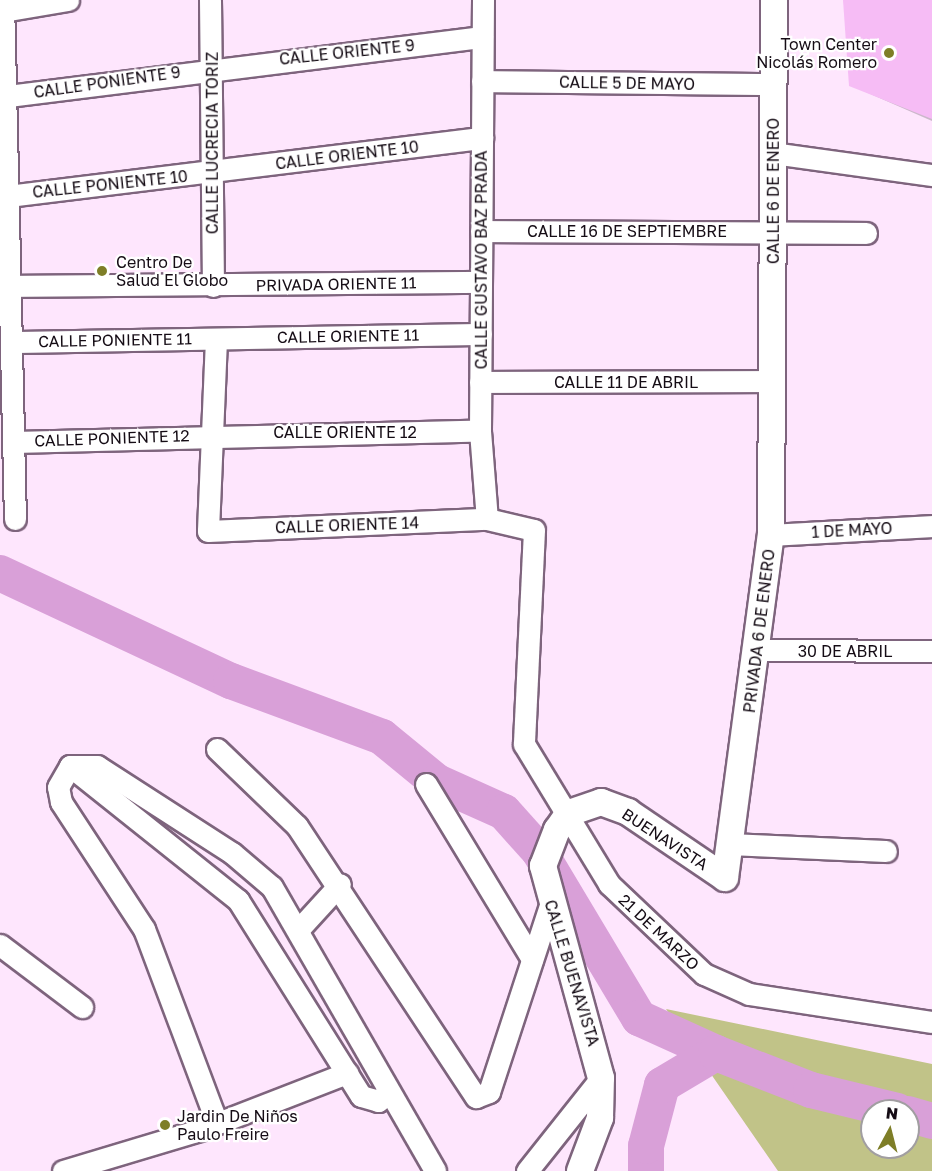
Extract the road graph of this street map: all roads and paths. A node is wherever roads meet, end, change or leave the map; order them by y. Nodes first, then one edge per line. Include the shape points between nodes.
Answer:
1 (68, 0) edge
2 (210, 0) edge
3 (483, 0) edge
4 (774, 0) edge
5 (3, 5) edge
6 (482, 37) junction
7 (212, 67) junction
8 (482, 81) junction
9 (773, 84) junction
10 (1, 97) edge
11 (482, 138) junction
12 (772, 153) junction
13 (212, 172) junction
14 (932, 175) edge
15 (8, 196) junction
16 (481, 231) junction
17 (772, 232) junction
18 (866, 233) dead end
19 (481, 282) junction
20 (11, 286) junction
21 (213, 286) junction
22 (481, 334) junction
23 (216, 339) junction
24 (13, 342) junction
25 (772, 381) junction
26 (480, 382) junction
27 (7, 421) edge
28 (480, 431) junction
29 (210, 434) junction
30 (14, 442) junction
31 (15, 519) dead end
32 (487, 519) junction
33 (932, 526) edge
34 (771, 535) junction
35 (758, 651) junction
36 (932, 651) edge
37 (217, 749) dead end
38 (70, 766) junction
39 (426, 784) dead end
40 (569, 813) junction
41 (729, 844) junction
42 (886, 850) dead end
43 (725, 878) joint
44 (339, 884) junction
45 (550, 905) junction
46 (298, 930) junction
47 (0, 945) edge
48 (532, 959) junction
49 (82, 1007) dead end
50 (932, 1022) edge
51 (347, 1073) junction
52 (601, 1078) junction
53 (389, 1092) junction
54 (208, 1126) junction
55 (63, 1171) edge
56 (435, 1171) edge
57 (527, 1171) edge
58 (580, 1171) edge

1 - 5 street
2 - 7 street, CALLE LUCRECIA TORIZ
3 - 6 street, CALLE GUSTAVO BAZ PRADA
4 - 9 street, CALLE 6 DE ENERO
5 - 10 street
6 - 7 street, CALLE ORIENTE 9
6 - 8 street, CALLE GUSTAVO BAZ PRADA
7 - 10 street, CALLE PONIENTE 9
7 - 13 street, CALLE LUCRECIA TORIZ
8 - 9 street, CALLE 5 DE MAYO
8 - 11 street, CALLE GUSTAVO BAZ PRADA
9 - 12 street, CALLE 6 DE ENERO
10 - 15 street
11 - 13 street, CALLE ORIENTE 10
11 - 16 street, CALLE GUSTAVO BAZ PRADA
12 - 14 street
12 - 17 street, CALLE 6 DE ENERO
13 - 15 street, CALLE PONIENTE 10
13 - 21 street, CALLE LUCRECIA TORIZ
15 - 20 street
16 - 17 street, CALLE 16 DE SEPTIEMBRE
16 - 19 street, CALLE GUSTAVO BAZ PRADA
17 - 18 street, CALLE 16 DE SEPTIEMBRE
17 - 25 street, CALLE 6 DE ENERO
19 - 21 street, PRIVADA ORIENTE 11
19 - 22 street, CALLE GUSTAVO BAZ PRADA
20 - 21 street, PRIVADA ORIENTE 11
20 - 24 street
22 - 23 street, CALLE ORIENTE 11
22 - 26 street, CALLE GUSTAVO BAZ PRADA
23 - 24 street, CALLE PONIENTE 11
23 - 29 street
24 - 27 street
25 - 26 street, CALLE 11 DE ABRIL
25 - 34 street, PRIVADA 6 DE ENERO
26 - 28 street, CALLE GUSTAVO BAZ PRADA
27 - 30 street
28 - 29 street, CALLE ORIENTE 12
28 - 32 street, CALLE GUSTAVO BAZ PRADA
29 - 30 street, CALLE PONIENTE 12
29 - 32 street, CALLE ORIENTE 14 via 208,531
30 - 31 street
32 - 40 street, CALLE ORIENTE 14 via 534,531 537,546 524,744 543,783
33 - 34 street, 1 DE MAYO
34 - 35 street, PRIVADA 6 DE ENERO
35 - 36 street, 30 DE ABRIL
35 - 41 street, PRIVADA 6 DE ENERO
37 - 44 street via 297,826
38 - 46 street via 97,766 253,868 272,887
38 - 51 street via 238,900
38 - 54 street via 58,787 61,802 144,929
39 - 48 street
40 - 43 street, BUENAVISTA via 601,802 628,812
40 - 45 street, CALLE BUENAVISTA via 543,866
40 - 50 street, 21 DE MARZO via 609,884 704,974 749,994
41 - 42 street
41 - 43 street, PRIVADA 6 DE ENERO
44 - 46 street
44 - 48 street via 476,1096 489,1092
45 - 48 street
45 - 52 street, CALLE BUENAVISTA via 577,982
46 - 53 street
47 - 49 street
51 - 53 street via 369,1101
51 - 54 street
52 - 57 street
52 - 58 street, CALLE BUENAVISTA via 600,1118
53 - 56 street
54 - 55 street

